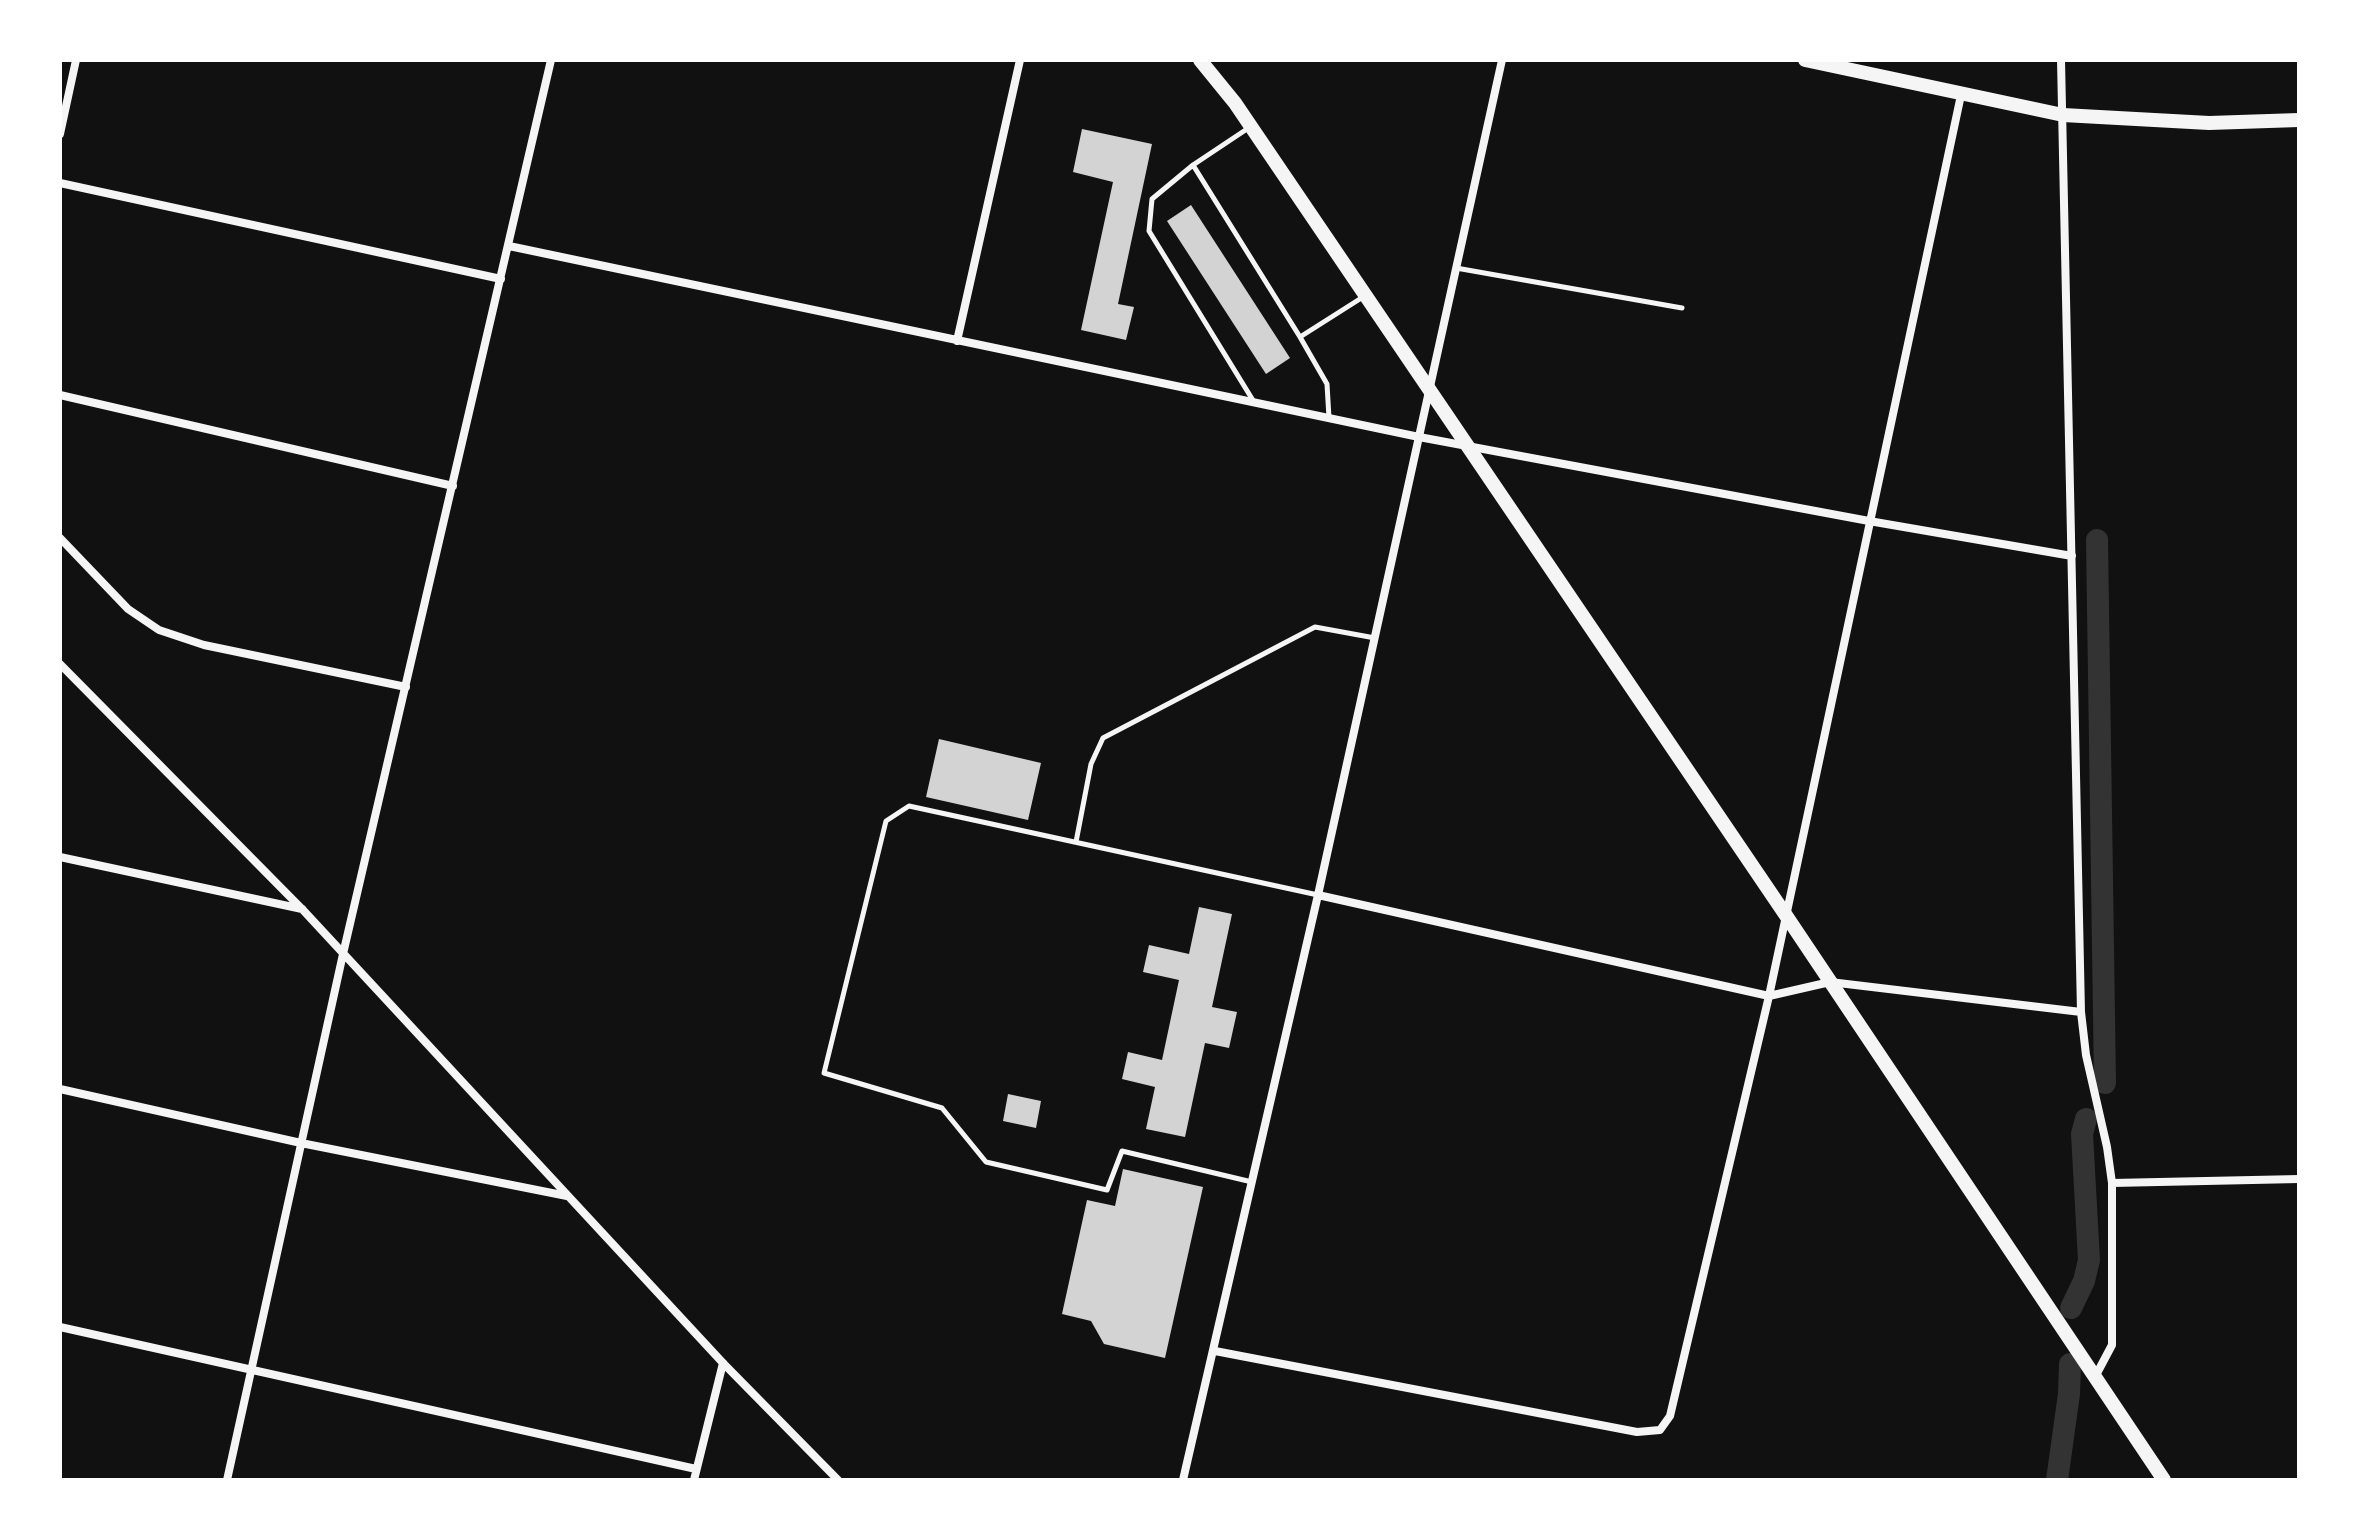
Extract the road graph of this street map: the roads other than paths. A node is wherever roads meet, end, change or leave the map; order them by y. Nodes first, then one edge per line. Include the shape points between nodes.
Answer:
1 (76, 60) edge
2 (551, 60) edge
3 (1020, 60) edge
4 (1200, 60) edge
5 (1213, 60) edge
6 (1502, 60) edge
7 (1805, 60) edge
8 (2061, 60) edge
9 (1961, 95) junction
10 (1235, 103) junction
11 (2063, 115) junction
12 (2299, 120) edge
13 (1250, 127) junction
14 (60, 134) edge
15 (1193, 165) junction
16 (60, 183) edge
17 (509, 246) junction
18 (1455, 267) junction
19 (501, 279) junction
20 (1364, 296) junction
21 (1682, 308) dead end
22 (1300, 337) junction
23 (957, 341) junction
24 (1428, 390) junction
25 (60, 395) edge
26 (1254, 402) junction
27 (1329, 418) junction
28 (1419, 437) junction
29 (1468, 446) junction
30 (453, 486) junction
31 (1869, 521) junction
32 (60, 538) edge
33 (2072, 556) junction
34 (1375, 638) junction
35 (60, 664) edge
36 (406, 687) junction
37 (1076, 842) junction
38 (60, 857) edge
39 (1318, 895) junction
40 (303, 910) junction
41 (1785, 914) junction
42 (343, 954) junction
43 (1830, 982) junction
44 (1769, 996) junction
45 (2081, 1012) junction
46 (60, 1089) edge
47 (301, 1143) junction
48 (2299, 1179) edge
49 (1253, 1182) junction
50 (2112, 1183) junction
51 (568, 1197) junction
52 (60, 1327) edge
53 (1215, 1351) junction
54 (723, 1363) junction
55 (250, 1371) junction
56 (2095, 1377) junction
57 (2155, 1466) junction
58 (696, 1469) junction
59 (227, 1480) edge
60 (694, 1480) edge
61 (838, 1480) edge
62 (1183, 1480) edge
63 (2148, 1480) edge
64 (2164, 1480) edge

1 - 14 street
2 - 17 street
3 - 23 street
4 - 10 main road
5 - 10 main road
6 - 18 street
7 - 9 main road
8 - 11 street
9 - 11 main road
9 - 31 street
10 - 13 main road
11 - 12 main road via 2209,123
11 - 33 street
13 - 15 lane
13 - 20 main road
15 - 22 lane
15 - 26 lane via 1152,199 1149,231
16 - 19 street
17 - 19 street
17 - 23 street
18 - 21 lane
18 - 24 street
19 - 30 street
20 - 22 lane
20 - 24 main road
22 - 27 lane via 1327,384
23 - 26 street
24 - 28 street
24 - 29 main road
25 - 30 street
26 - 27 street
27 - 28 street
28 - 29 street
28 - 34 street
29 - 31 street
29 - 41 main road
30 - 36 street
31 - 33 street
31 - 41 street
32 - 36 street via 128,609 159,630 204,645
33 - 45 street
34 - 37 lane via 1315,627 1103,738 1091,764
34 - 39 street
35 - 40 street
36 - 42 street
37 - 39 lane
37 - 49 lane via 909,806 886,821 824,1073 942,1108 986,1162 1107,1190 1122,1151
38 - 40 street
39 - 44 street
39 - 49 street
40 - 42 street
41 - 43 main road
41 - 44 street
42 - 47 street
42 - 51 street
43 - 44 street
43 - 45 street
43 - 56 main road
44 - 53 street via 1670,1416 1660,1430 1637,1432
45 - 50 street
46 - 47 street
47 - 51 street
47 - 55 street
48 - 50 street
49 - 53 street
50 - 56 street via 2112,1345
51 - 54 street
52 - 55 street
53 - 62 street
54 - 58 street
54 - 61 street
55 - 58 street
55 - 59 street
56 - 57 main road
57 - 63 street
57 - 64 main road
58 - 60 street

